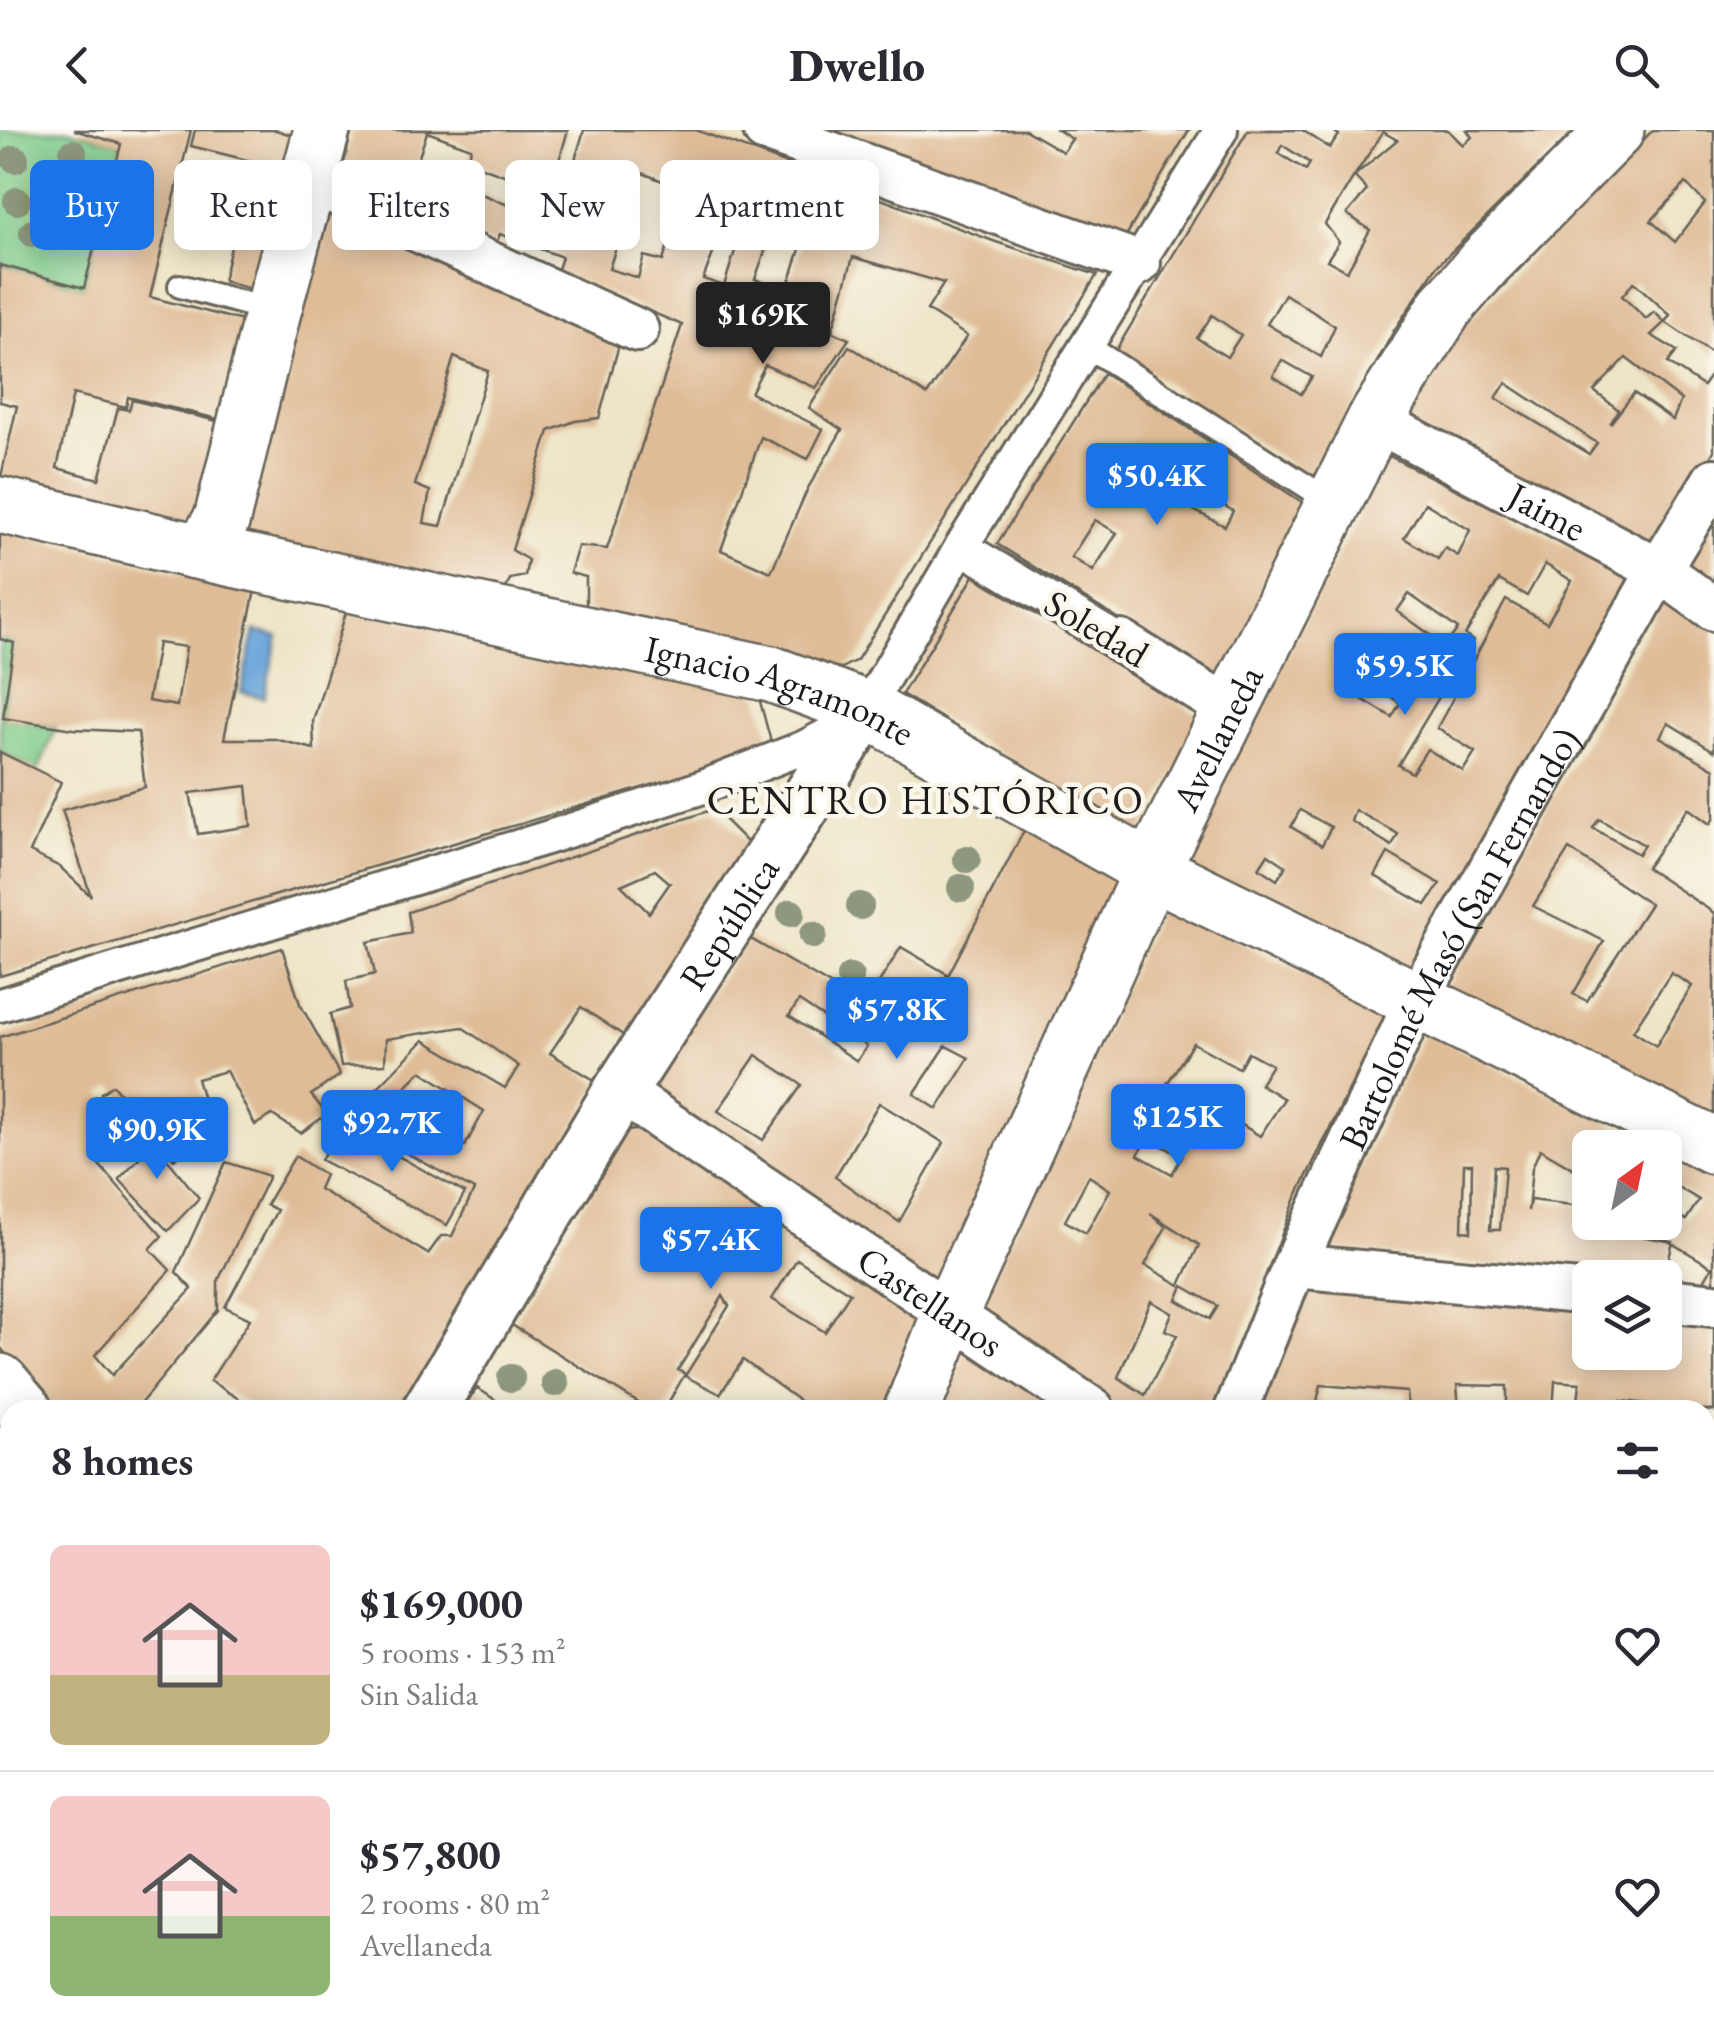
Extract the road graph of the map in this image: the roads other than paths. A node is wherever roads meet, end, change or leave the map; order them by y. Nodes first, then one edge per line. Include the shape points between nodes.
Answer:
1 (765, 130) edge
2 (1220, 130) edge
3 (1616, 130) edge
4 (314, 155) edge
5 (1140, 264) junction
6 (180, 286) dead end
7 (272, 311) junction
8 (637, 330) dead end
9 (1087, 346) junction
10 (1375, 420) junction
11 (1714, 480) edge
12 (1334, 504) junction
13 (0, 506) edge
14 (961, 547) junction
15 (191, 550) junction
16 (1659, 570) junction
17 (1714, 608) edge
18 (1122, 642) joint
19 (866, 709) junction
20 (1231, 710) junction
21 (1152, 870) junction
22 (1416, 1002) junction
23 (0, 1005) edge
24 (620, 1091) junction
25 (1714, 1146) edge
26 (1294, 1266) junction
27 (1572, 1291) edge
28 (1682, 1301) edge
29 (1714, 1304) edge
30 (950, 1314) junction
31 (435, 1400) edge
32 (916, 1400) edge
33 (1078, 1400) edge
34 (1240, 1400) edge

1 - 5 street
2 - 5 street, República
3 - 10 main road, Avellaneda via 1445,308
4 - 7 main road
4 - 8 street
5 - 9 street, República
6 - 7 lane
7 - 15 main road via 222,519 208,541
9 - 12 lane
9 - 14 street, República
10 - 12 main road, Avellaneda
10 - 16 street, Jaime
11 - 16 street, Bartolomé Masó (San Fernando)
12 - 20 main road, Avellaneda
13 - 15 main road, Ignacio Agramonte
14 - 18 street, Soledad
14 - 19 street, República
15 - 19 main road, Ignacio Agramonte via 770,674
16 - 17 street, Jaime
16 - 22 street, Bartolomé Masó (San Fernando)
18 - 20 street, Soledad
19 - 21 main road, Ignacio Agramonte
19 - 23 street via 805,747 704,787
19 - 24 street, República
20 - 21 main road, Avellaneda
21 - 22 main road, Ignacio Agramonte
21 - 30 main road, Avellaneda
22 - 25 main road, Ignacio Agramonte
22 - 26 street, Bartolomé Masó (San Fernando)
24 - 30 street, Castellanos
24 - 31 street, República
26 - 27 street
26 - 34 street, Bartolomé Masó (San Fernando)
28 - 29 street
30 - 32 main road, Avellaneda
30 - 33 street, Castellanos

